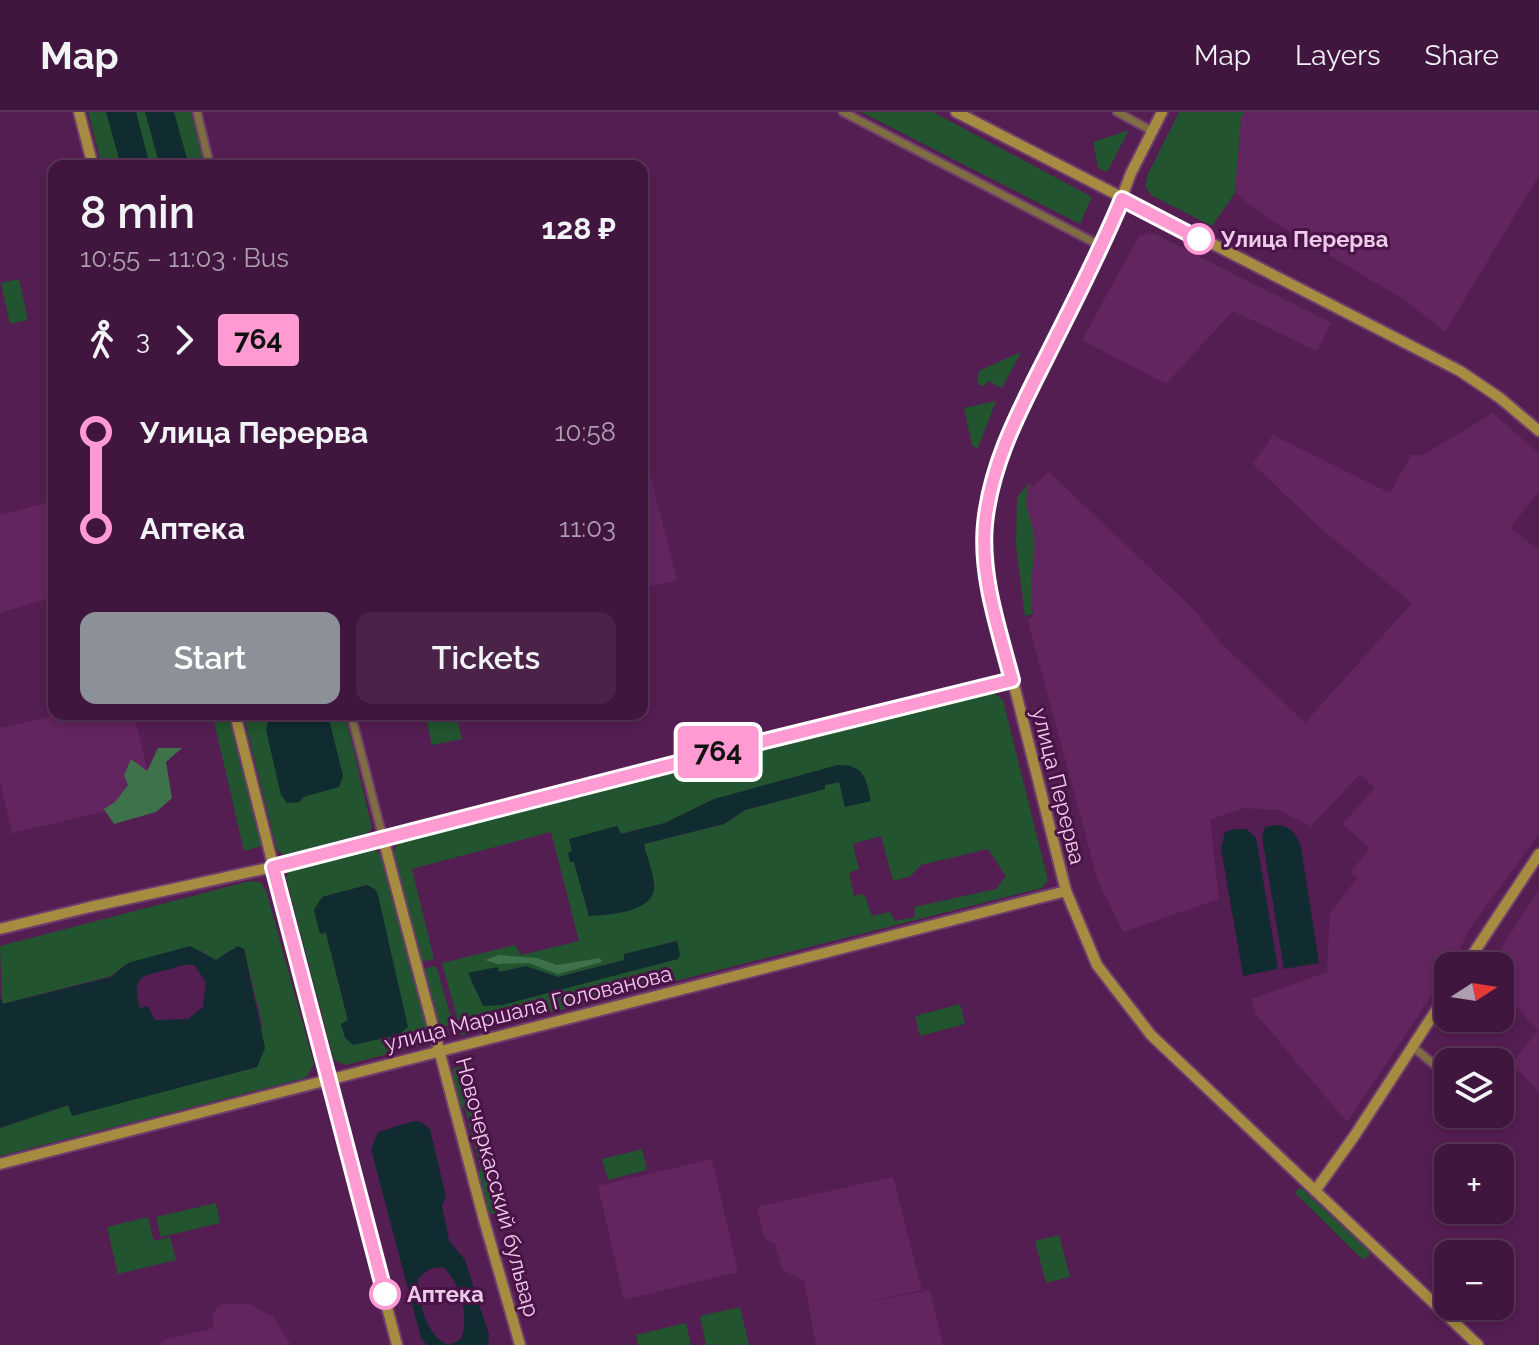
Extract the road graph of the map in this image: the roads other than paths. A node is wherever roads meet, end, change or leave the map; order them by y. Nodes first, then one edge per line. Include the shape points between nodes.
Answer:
1 (79, 112) edge
2 (197, 112) edge
3 (843, 112) edge
4 (956, 112) edge
5 (1117, 112) edge
6 (1162, 112) edge
7 (1152, 131) junction
8 (91, 160) edge
9 (209, 160) edge
10 (1122, 199) junction
11 (1103, 247) junction
12 (1539, 431) edge
13 (1012, 680) junction
14 (236, 720) edge
15 (353, 720) edge
16 (383, 838) junction
17 (1539, 854) edge
18 (273, 867) junction
19 (1066, 891) junction
20 (0, 929) edge
21 (1474, 952) edge
22 (1434, 1014) edge
23 (1413, 1047) junction
24 (440, 1051) junction
25 (1434, 1064) edge
26 (327, 1080) junction
27 (0, 1164) edge
28 (1315, 1191) junction
29 (397, 1345) edge
30 (520, 1345) edge
31 (1478, 1345) edge

1 - 8 street
2 - 9 street
3 - 11 street
4 - 10 street
5 - 7 street
6 - 7 street, улица Перерва
7 - 10 street, улица Перерва
10 - 11 street, улица Перерва
10 - 12 street via 1460,371
11 - 13 street, улица Перерва via 1021,406 994,478 985,553
13 - 16 street
13 - 19 street, улица Перерва
14 - 18 street
15 - 16 street, Новочеркасский бульвар
16 - 18 street
16 - 24 street, Новочеркасский бульвар
17 - 21 street
18 - 20 street
18 - 26 street
19 - 24 street, улица Маршала Голованова
19 - 28 street, улица Перерва via 1097,965 1151,1035
22 - 23 street
23 - 25 street
23 - 28 street
24 - 26 street, улица Маршала Голованова
24 - 30 street, Новочеркасский бульвар
26 - 27 street, улица Маршала Голованова
26 - 29 street
28 - 31 street, улица Перерва

